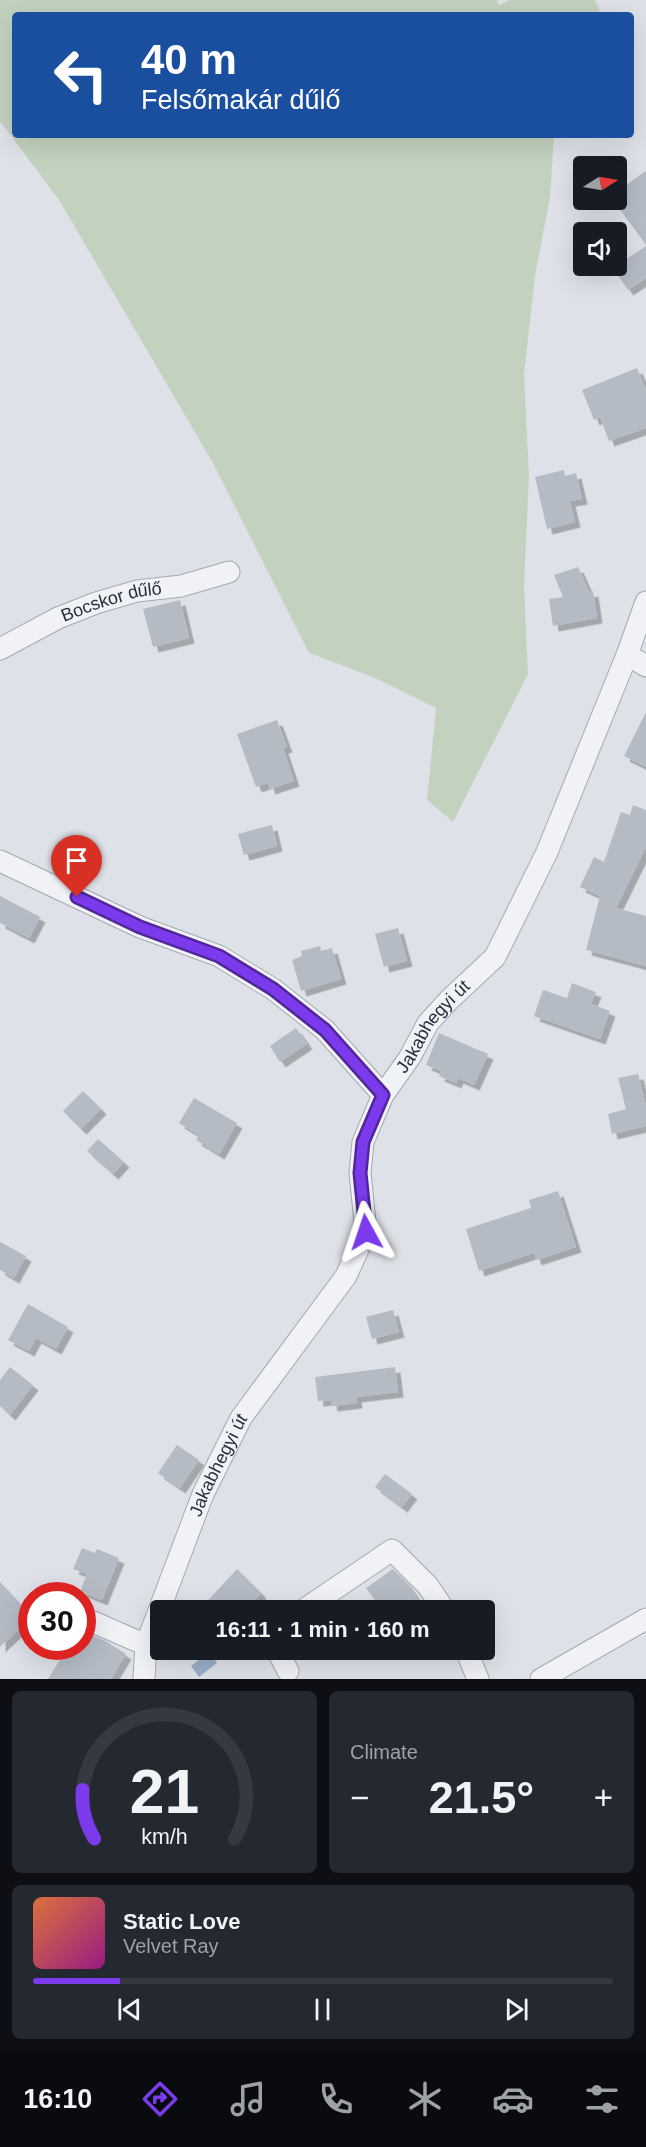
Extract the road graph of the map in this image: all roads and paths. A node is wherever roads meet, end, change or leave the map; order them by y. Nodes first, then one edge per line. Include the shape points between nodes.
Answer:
1 (229, 572) dead end
2 (646, 602) edge
3 (0, 649) edge
4 (627, 656) junction
5 (646, 666) edge
6 (0, 861) edge
7 (383, 1095) junction
8 (318, 1600) edge
9 (438, 1600) edge
10 (646, 1619) edge
11 (96, 1623) edge
12 (146, 1645) junction
13 (282, 1660) edge
14 (470, 1660) edge
15 (288, 1671) dead end
16 (144, 1679) edge
17 (478, 1679) edge
18 (540, 1679) edge

1 - 3 street, Bocskor dűlő via 96,603
2 - 4 street, Jakabhegyi út
4 - 5 street
4 - 7 street, Jakabhegyi út via 548,852 495,957 428,1023
6 - 7 street via 140,927 219,956 273,989 325,1030
7 - 12 street, Jakabhegyi út via 363,1142 360,1173 366,1232 346,1276 241,1418 203,1494
8 - 9 street via 392,1550
10 - 18 street
11 - 12 street
12 - 16 street, Jakabhegyi út
13 - 15 street
14 - 17 street

